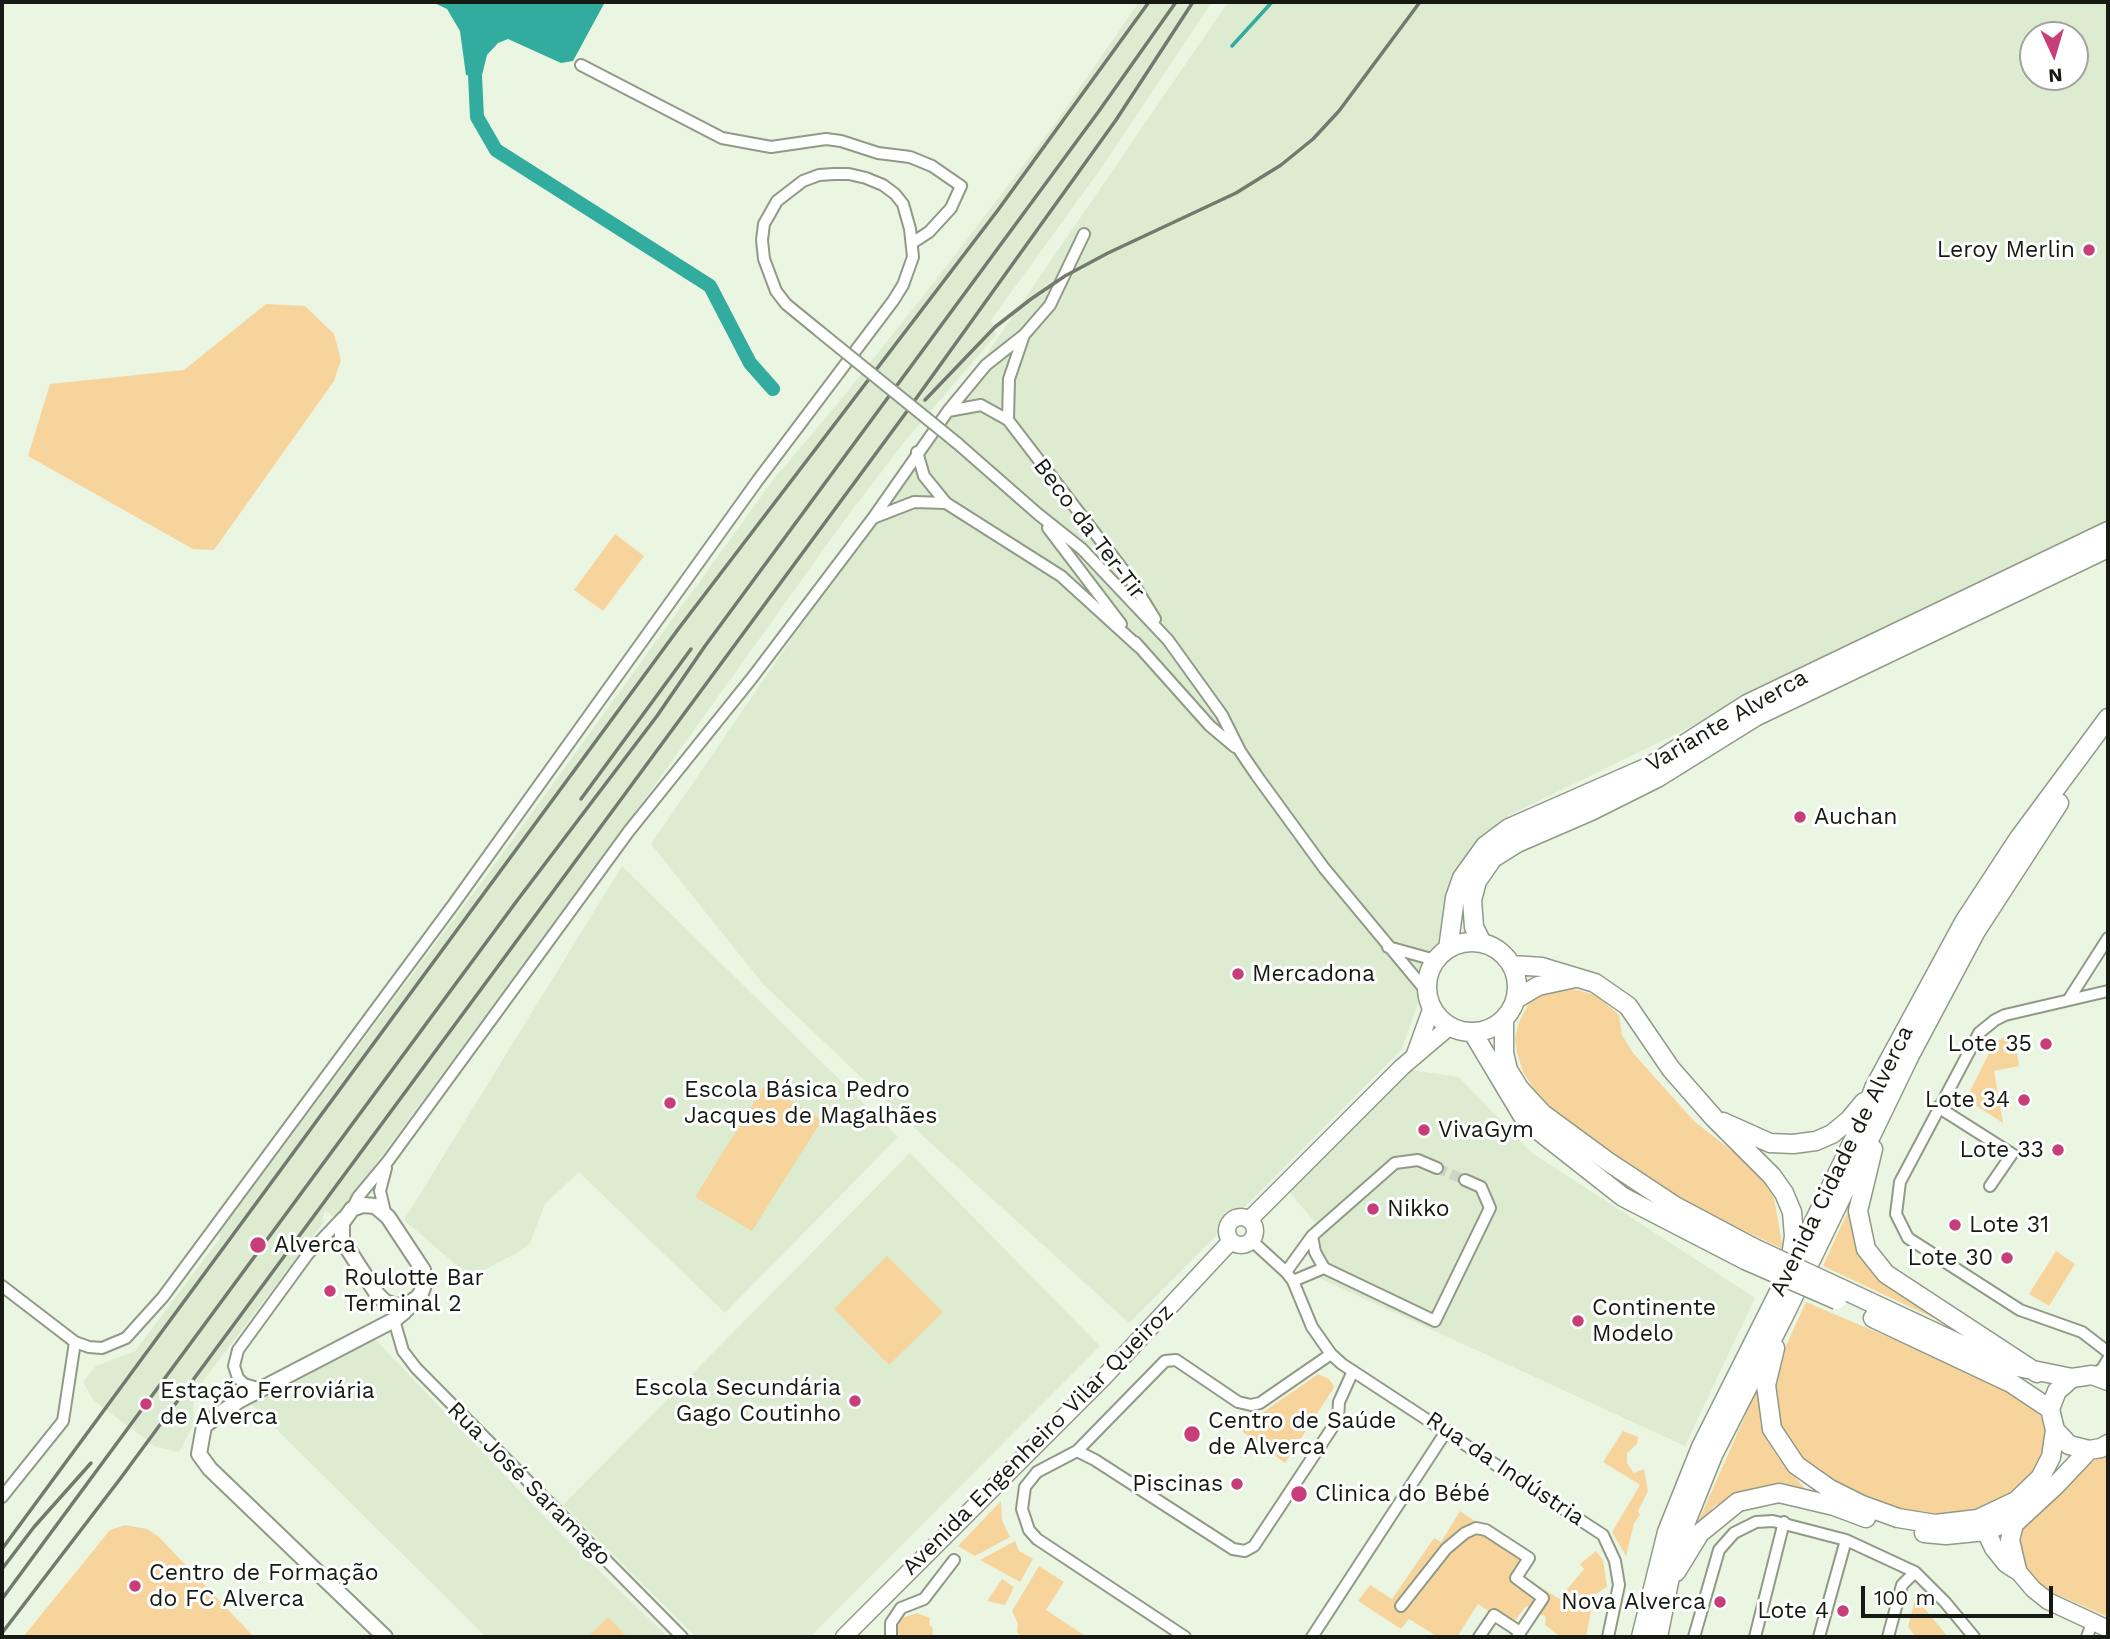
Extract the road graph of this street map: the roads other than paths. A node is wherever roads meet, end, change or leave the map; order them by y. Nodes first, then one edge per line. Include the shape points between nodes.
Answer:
1 (581, 65) dead end
2 (1084, 234) dead end
3 (912, 243) junction
4 (1024, 335) junction
5 (948, 411) junction
6 (1008, 420) junction
7 (917, 452) junction
8 (946, 503) junction
9 (1038, 514) junction
10 (873, 518) junction
11 (2108, 531) edge
12 (2108, 548) edge
13 (1168, 640) junction
14 (1139, 648) junction
15 (2108, 718) edge
16 (2108, 727) edge
17 (1240, 751) junction
18 (2108, 938) edge
19 (1482, 943) junction
20 (1388, 947) junction
21 (1442, 955) junction
22 (1512, 965) junction
23 (1575, 978) junction
24 (2108, 991) edge
25 (1516, 999) junction
26 (2070, 999) junction
27 (1429, 1000) junction
28 (1504, 1021) junction
29 (1449, 1027) junction
30 (1472, 1033) junction
31 (1415, 1054) junction
32 (1874, 1088) junction
33 (1938, 1107) junction
34 (1714, 1118) junction
35 (1880, 1118) junction
36 (388, 1161) junction
37 (1437, 1168) tunnel mouth
38 (1465, 1180) tunnel mouth
39 (1990, 1186) dead end
40 (350, 1211) junction
41 (385, 1212) junction
42 (1249, 1220) junction
43 (1312, 1237) junction
44 (1251, 1240) junction
45 (1231, 1241) junction
46 (1750, 1254) junction
47 (1324, 1268) junction
48 (1290, 1276) junction
49 (2, 1286) edge
50 (377, 1294) junction
51 (1838, 1294) junction
52 (417, 1298) junction
53 (1776, 1313) junction
54 (394, 1320) junction
55 (75, 1342) junction
56 (2108, 1352) edge
57 (1331, 1354) junction
58 (2108, 1359) edge
59 (1353, 1371) junction
60 (2037, 1373) junction
61 (2072, 1378) junction
62 (2100, 1378) edge
63 (261, 1389) junction
64 (2050, 1409) junction
65 (1447, 1430) junction
66 (2054, 1430) junction
67 (2108, 1444) edge
68 (2089, 1450) junction
69 (1077, 1451) junction
70 (2040, 1478) junction
71 (2, 1497) edge
72 (2028, 1510) junction
73 (1784, 1522) junction
74 (1986, 1531) junction
75 (1846, 1540) junction
76 (954, 1560) dead end
77 (2017, 1570) junction
78 (1915, 1572) junction
79 (1670, 1581) junction
80 (1401, 1606) dead end
81 (2108, 1629) edge
82 (2090, 1630) edge
83 (1519, 1635) edge
84 (385, 1637) edge
85 (682, 1637) edge
86 (844, 1637) edge
87 (891, 1637) edge
88 (1185, 1637) edge
89 (1312, 1637) edge
90 (1479, 1637) edge
91 (1608, 1637) edge
92 (1641, 1637) edge
93 (1658, 1637) edge
94 (1694, 1637) edge
95 (1755, 1637) edge
96 (1819, 1637) edge
97 (1888, 1637) edge
98 (1974, 1637) edge

1 - 3 street via 722,138 771,147 826,139 932,166 961,186 945,215
2 - 4 street via 1050,305
3 - 9 street, bridge via 903,204 895,194 849,174 819,175 803,181 777,201 764,224 762,240 768,274 786,304
3 - 55 street via 910,270 893,301 176,1281 127,1338 102,1348
4 - 5 street via 986,365
4 - 6 street via 1009,379
5 - 6 street, Beco da Ter-Tir via 981,405
5 - 7 street
6 - 13 street, Beco da Ter-Tir via 1131,580
7 - 8 street via 924,476
7 - 10 street
8 - 10 street via 914,502
8 - 14 street via 1061,576
9 - 13 street via 1082,549
9 - 14 street
10 - 36 street via 629,831
11 - 21 main road, Variante Alverca via 1747,704 1650,766 1510,828 1485,846 1462,878
12 - 19 main road, Variante Alverca via 1755,717 1657,778 1493,858 1477,881 1472,900 1474,927
13 - 17 street via 1222,715
14 - 17 street via 1210,726
15 - 32 main road, Avenida Cidade de Alverca via 2019,838 1964,922
16 - 35 main road, Avenida Cidade de Alverca via 1976,931
17 - 20 street
18 - 26 street
19 - 21 main road via 1471,942
19 - 22 main road via 1494,947
20 - 21 street
20 - 27 street
21 - 27 main road via 1430,970
22 - 23 main road via 1542,967
22 - 25 main road
23 - 25 main road via 1538,986
23 - 34 main road via 1595,983 1628,1006 1671,1069
24 - 26 street
25 - 28 main road
26 - 33 street via 2005,1015 1986,1027
27 - 29 main road
27 - 31 main road, Avenida Engenheiro Vilar Queiroz
28 - 30 main road
28 - 46 main road via 1508,1070 1543,1114
29 - 30 main road
29 - 31 main road, Avenida Engenheiro Vilar Queiroz
30 - 46 main road via 1534,1127 1623,1197
31 - 42 main road, Avenida Engenheiro Vilar Queiroz
32 - 34 main road via 1849,1120 1816,1142 1770,1143
32 - 53 main road, Avenida Cidade de Alverca
33 - 39 street via 2012,1154
33 - 56 street via 1900,1182 1896,1214 1908,1238 2020,1310 2082,1332
34 - 53 main road via 1772,1176 1792,1212 1791,1255
35 - 53 main road, Avenida Cidade de Alverca
35 - 60 main road via 1858,1211 1866,1248 1886,1274
36 - 40 street
36 - 41 street via 380,1191
37 - 43 street via 1418,1160 1395,1163
38 - 47 street via 1481,1187 1490,1208 1435,1321
40 - 41 street via 369,1205
40 - 50 street via 340,1228 342,1240
40 - 63 street via 308,1254 238,1350 234,1366 238,1378
41 - 52 street via 423,1270 424,1288
42 - 44 main road via 1254,1232
42 - 45 main road, Avenida Engenheiro Vilar Queiroz via 1232,1220 1227,1228
43 - 47 street
43 - 48 street
44 - 45 main road via 1244,1244
44 - 48 street, Rua da Indústria
45 - 86 main road, Avenida Engenheiro Vilar Queiroz via 1104,1377
46 - 51 main road, bridge
47 - 48 street
48 - 57 street, Rua da Indústria via 1312,1327
49 - 55 street
50 - 52 street via 396,1306
50 - 54 street
51 - 60 main road
51 - 64 main road via 2011,1383
52 - 54 street
53 - 70 main road via 1766,1385 1772,1429 1796,1465 1830,1489 1898,1518 1935,1524 1978,1519 2016,1502
53 - 79 main road, Avenida Cidade de Alverca via 1676,1547
53 - 92 main road, Avenida Cidade de Alverca via 1701,1447 1667,1532
54 - 63 street
54 - 85 street, Rua José Saramago via 403,1351 416,1368
55 - 71 street via 63,1421
57 - 59 street, Rua da Indústria
57 - 69 street via 1251,1405 1238,1402 1176,1360 1165,1361
58 - 62 street
59 - 65 street, Rua da Indústria
59 - 69 street via 1339,1402 1338,1419 1254,1546 1245,1551 1233,1549
60 - 61 main road
61 - 62 main road
61 - 64 main road via 2057,1391
63 - 84 street via 204,1426 199,1454
64 - 66 main road
65 - 89 street
65 - 91 street, Rua da Indústria via 1603,1535 1615,1561 1619,1585
66 - 68 main road via 2069,1445
66 - 70 main road via 2051,1457
67 - 68 main road
68 - 72 main road
69 - 88 street via 1037,1472 1025,1487 1022,1509 1029,1530 1047,1547
70 - 74 main road via 2020,1506 1993,1521
72 - 74 main road
72 - 77 main road via 2014,1524 2010,1539
73 - 75 street
73 - 94 street via 1756,1522 1734,1533 1719,1550
73 - 95 street
74 - 77 main road via 1994,1548
74 - 79 main road via 1927,1534 1779,1493 1738,1502 1700,1533
75 - 78 street
75 - 96 street
76 - 87 street via 924,1599 901,1608 891,1623
77 - 82 main road via 2033,1589
78 - 97 street via 1902,1585
78 - 98 street
79 - 93 main road, Avenida Cidade de Alverca
80 - 83 street via 1446,1549 1465,1533 1486,1530 1529,1558 1516,1578 1543,1598
81 - 82 main road
83 - 90 street via 1494,1615

